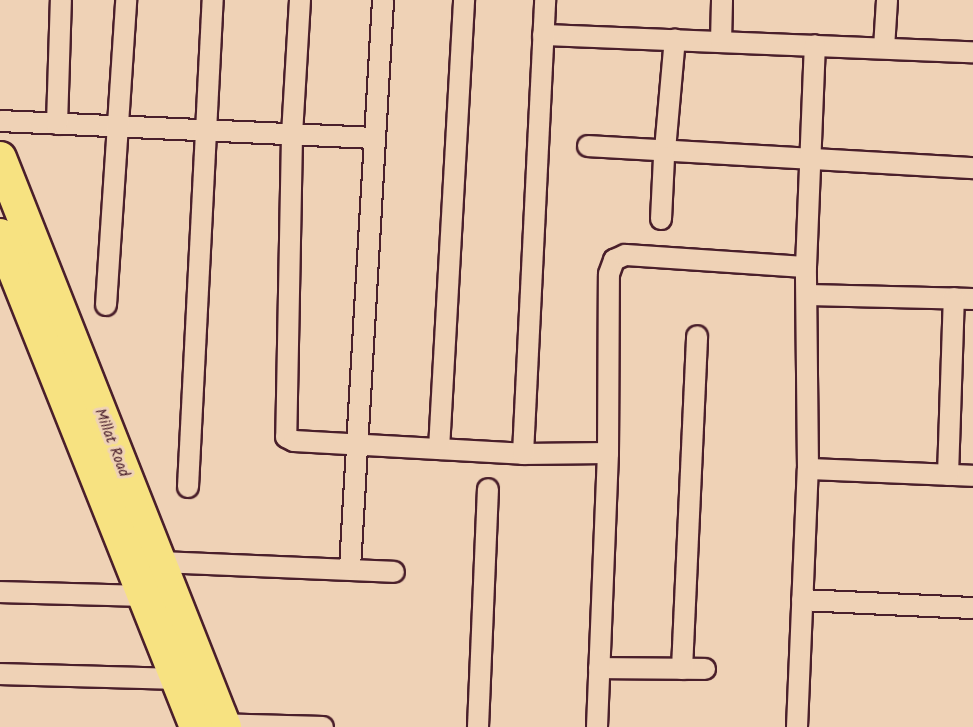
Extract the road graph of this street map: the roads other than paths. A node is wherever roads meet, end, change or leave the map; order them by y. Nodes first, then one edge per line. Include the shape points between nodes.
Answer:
1 (61, 0) edge
2 (126, 0) edge
3 (213, 0) edge
4 (300, 0) edge
5 (382, 0) edge
6 (464, 0) edge
7 (545, 0) edge
8 (722, 0) edge
9 (887, 0) edge
10 (543, 35) junction
11 (675, 39) junction
12 (721, 42) junction
13 (815, 45) junction
14 (884, 48) junction
15 (973, 52) edge
16 (0, 121) edge
17 (57, 124) junction
18 (118, 127) junction
19 (207, 131) junction
20 (292, 136) junction
21 (374, 138) junction
22 (588, 146) dead end
23 (665, 154) junction
24 (0, 158) edge
25 (812, 158) junction
26 (973, 168) edge
27 (661, 219) dead end
28 (0, 235) edge
29 (806, 267) junction
30 (808, 295) junction
31 (963, 298) edge
32 (106, 305) dead end
33 (698, 336) dead end
34 (357, 442) junction
35 (439, 449) junction
36 (608, 453) junction
37 (523, 454) junction
38 (808, 469) junction
39 (948, 475) junction
40 (973, 476) edge
41 (188, 487) dead end
42 (488, 489) dead end
43 (158, 562) junction
44 (350, 568) junction
45 (394, 572) dead end
46 (0, 592) edge
47 (144, 596) junction
48 (802, 600) junction
49 (973, 608) edge
50 (600, 668) junction
51 (682, 669) junction
52 (705, 669) dead end
53 (0, 674) edge
54 (178, 679) junction
55 (210, 725) edge
56 (323, 727) edge
57 (478, 727) edge
58 (597, 727) edge
59 (797, 727) edge

1 - 17 street
2 - 18 street
3 - 19 street
4 - 20 street
5 - 21 street
6 - 35 street
7 - 10 street
8 - 12 street
9 - 14 street
10 - 11 street
10 - 37 street
11 - 12 street
11 - 23 street
12 - 13 street
13 - 14 street
13 - 25 street
14 - 15 street
16 - 17 street
17 - 18 street
18 - 19 street
18 - 32 street
19 - 20 street
19 - 41 street
20 - 21 street
20 - 34 street via 285,434 291,440
21 - 34 street
22 - 23 street
23 - 25 street
23 - 27 street
24 - 43 main road, Millat Road
25 - 26 street
25 - 29 street
28 - 47 main road, Millat Road
29 - 30 street
29 - 36 street via 625,255 614,260 609,274
30 - 31 street
30 - 38 street
31 - 39 street
33 - 51 street
34 - 35 street
34 - 44 street
35 - 37 street
36 - 37 street
36 - 50 street
38 - 39 street
38 - 48 street
39 - 40 street
42 - 57 street
43 - 44 street
43 - 55 main road, Millat Road
44 - 45 street
46 - 47 street
47 - 54 main road, Millat Road
48 - 49 street
48 - 59 street
50 - 51 street
50 - 58 street
51 - 52 street
53 - 54 street
54 - 55 main road, Millat Road
55 - 56 street

